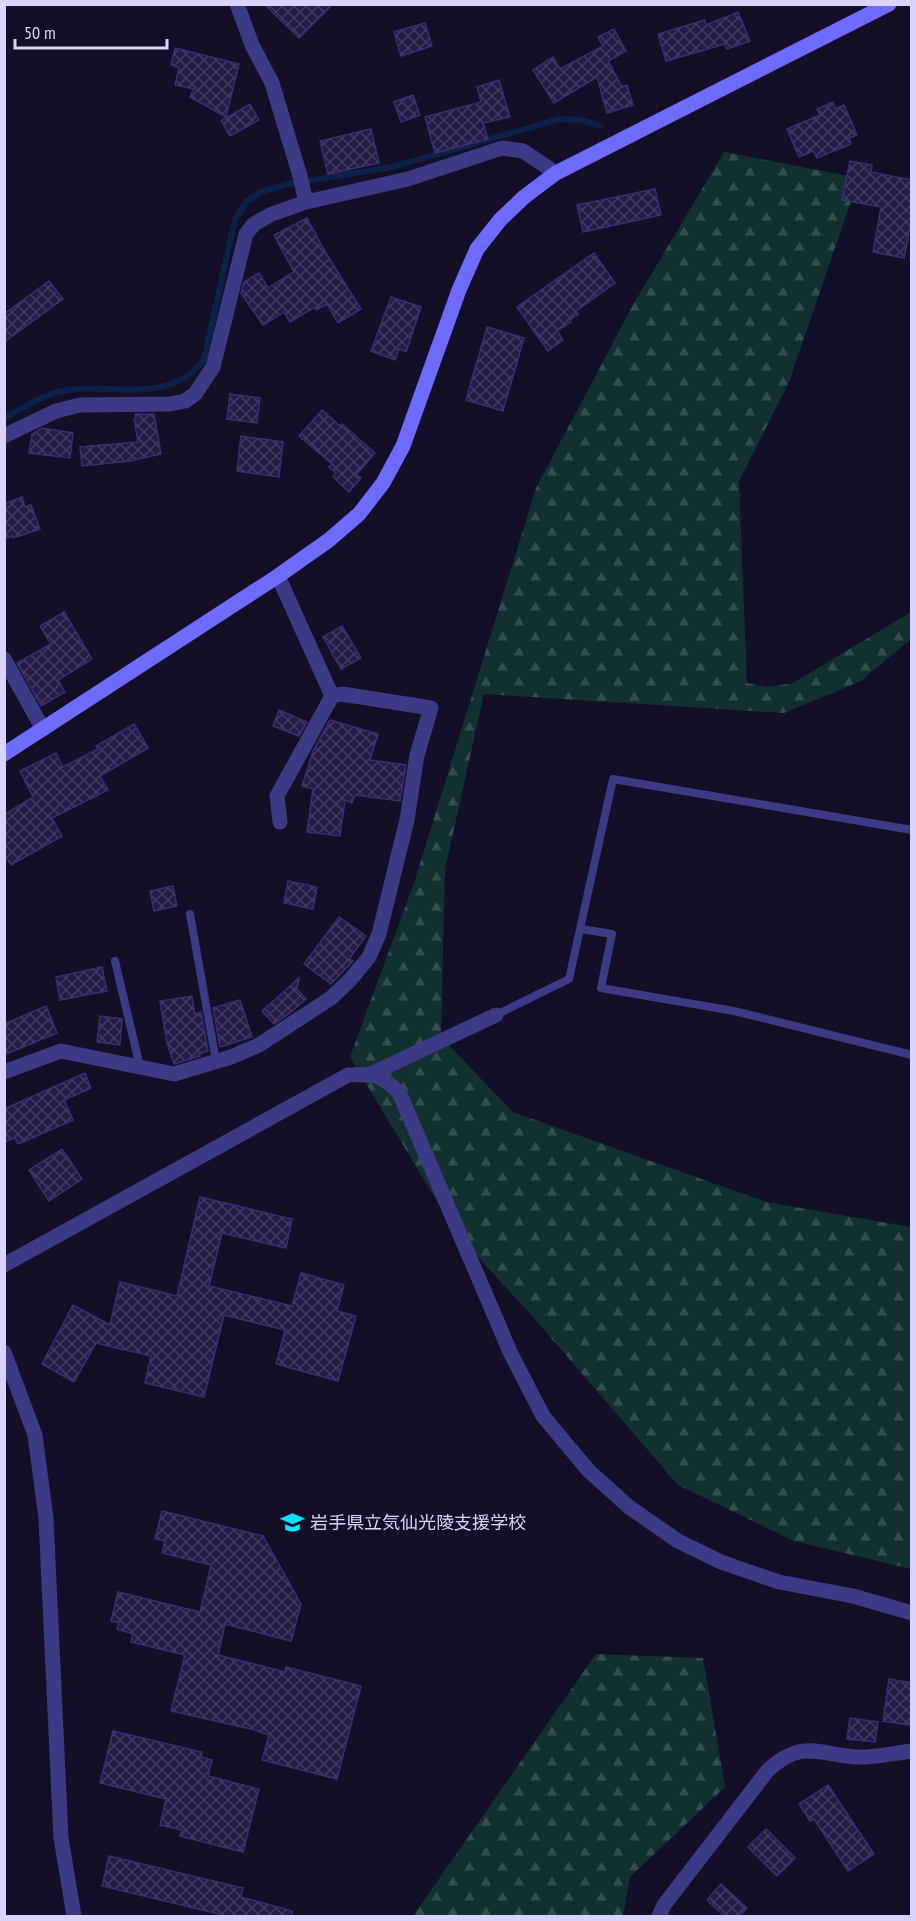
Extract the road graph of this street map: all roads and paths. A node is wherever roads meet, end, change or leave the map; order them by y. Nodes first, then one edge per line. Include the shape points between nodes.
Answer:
1 (237, 4) edge
2 (889, 4) edge
3 (556, 173) junction
4 (305, 199) junction
5 (4, 436) edge
6 (278, 576) junction
7 (4, 659) edge
8 (332, 696) junction
9 (43, 729) junction
10 (4, 754) edge
11 (280, 822) dead end
12 (912, 830) edge
13 (190, 914) dead end
14 (581, 928) junction
15 (115, 961) dead end
16 (496, 1015) joint
17 (912, 1055) edge
18 (216, 1061) junction
19 (140, 1067) junction
20 (4, 1072) edge
21 (371, 1074) junction
22 (4, 1265) edge
23 (4, 1352) edge
24 (912, 1613) edge
25 (912, 1751) edge
26 (74, 1917) edge
27 (659, 1917) edge

1 - 4 street via 272,83
2 - 3 street
3 - 4 street via 523,151 502,148 408,179
3 - 6 street via 500,220 477,249 403,446 383,483 336,534
4 - 5 street via 254,224 246,234 213,367 195,394 170,404 80,405 56,411
6 - 8 street
6 - 9 street
7 - 9 street
8 - 11 street via 277,796
8 - 18 street via 342,693 431,708 417,755 407,820 379,934 369,957 331,998 259,1045
9 - 10 street
12 - 14 lane via 613,779
13 - 18 lane
14 - 16 lane via 570,980
14 - 17 lane via 612,934 601,988 734,1011
15 - 19 lane
16 - 21 street
18 - 19 street via 174,1074
19 - 20 street via 61,1051
21 - 22 street via 348,1075
21 - 24 street via 384,1078 399,1092 511,1354 543,1416 588,1470 628,1507 678,1541 721,1562 779,1582 853,1596
23 - 26 street via 35,1435 46,1518 61,1838
25 - 27 street via 858,1757 805,1750 782,1757 664,1905

